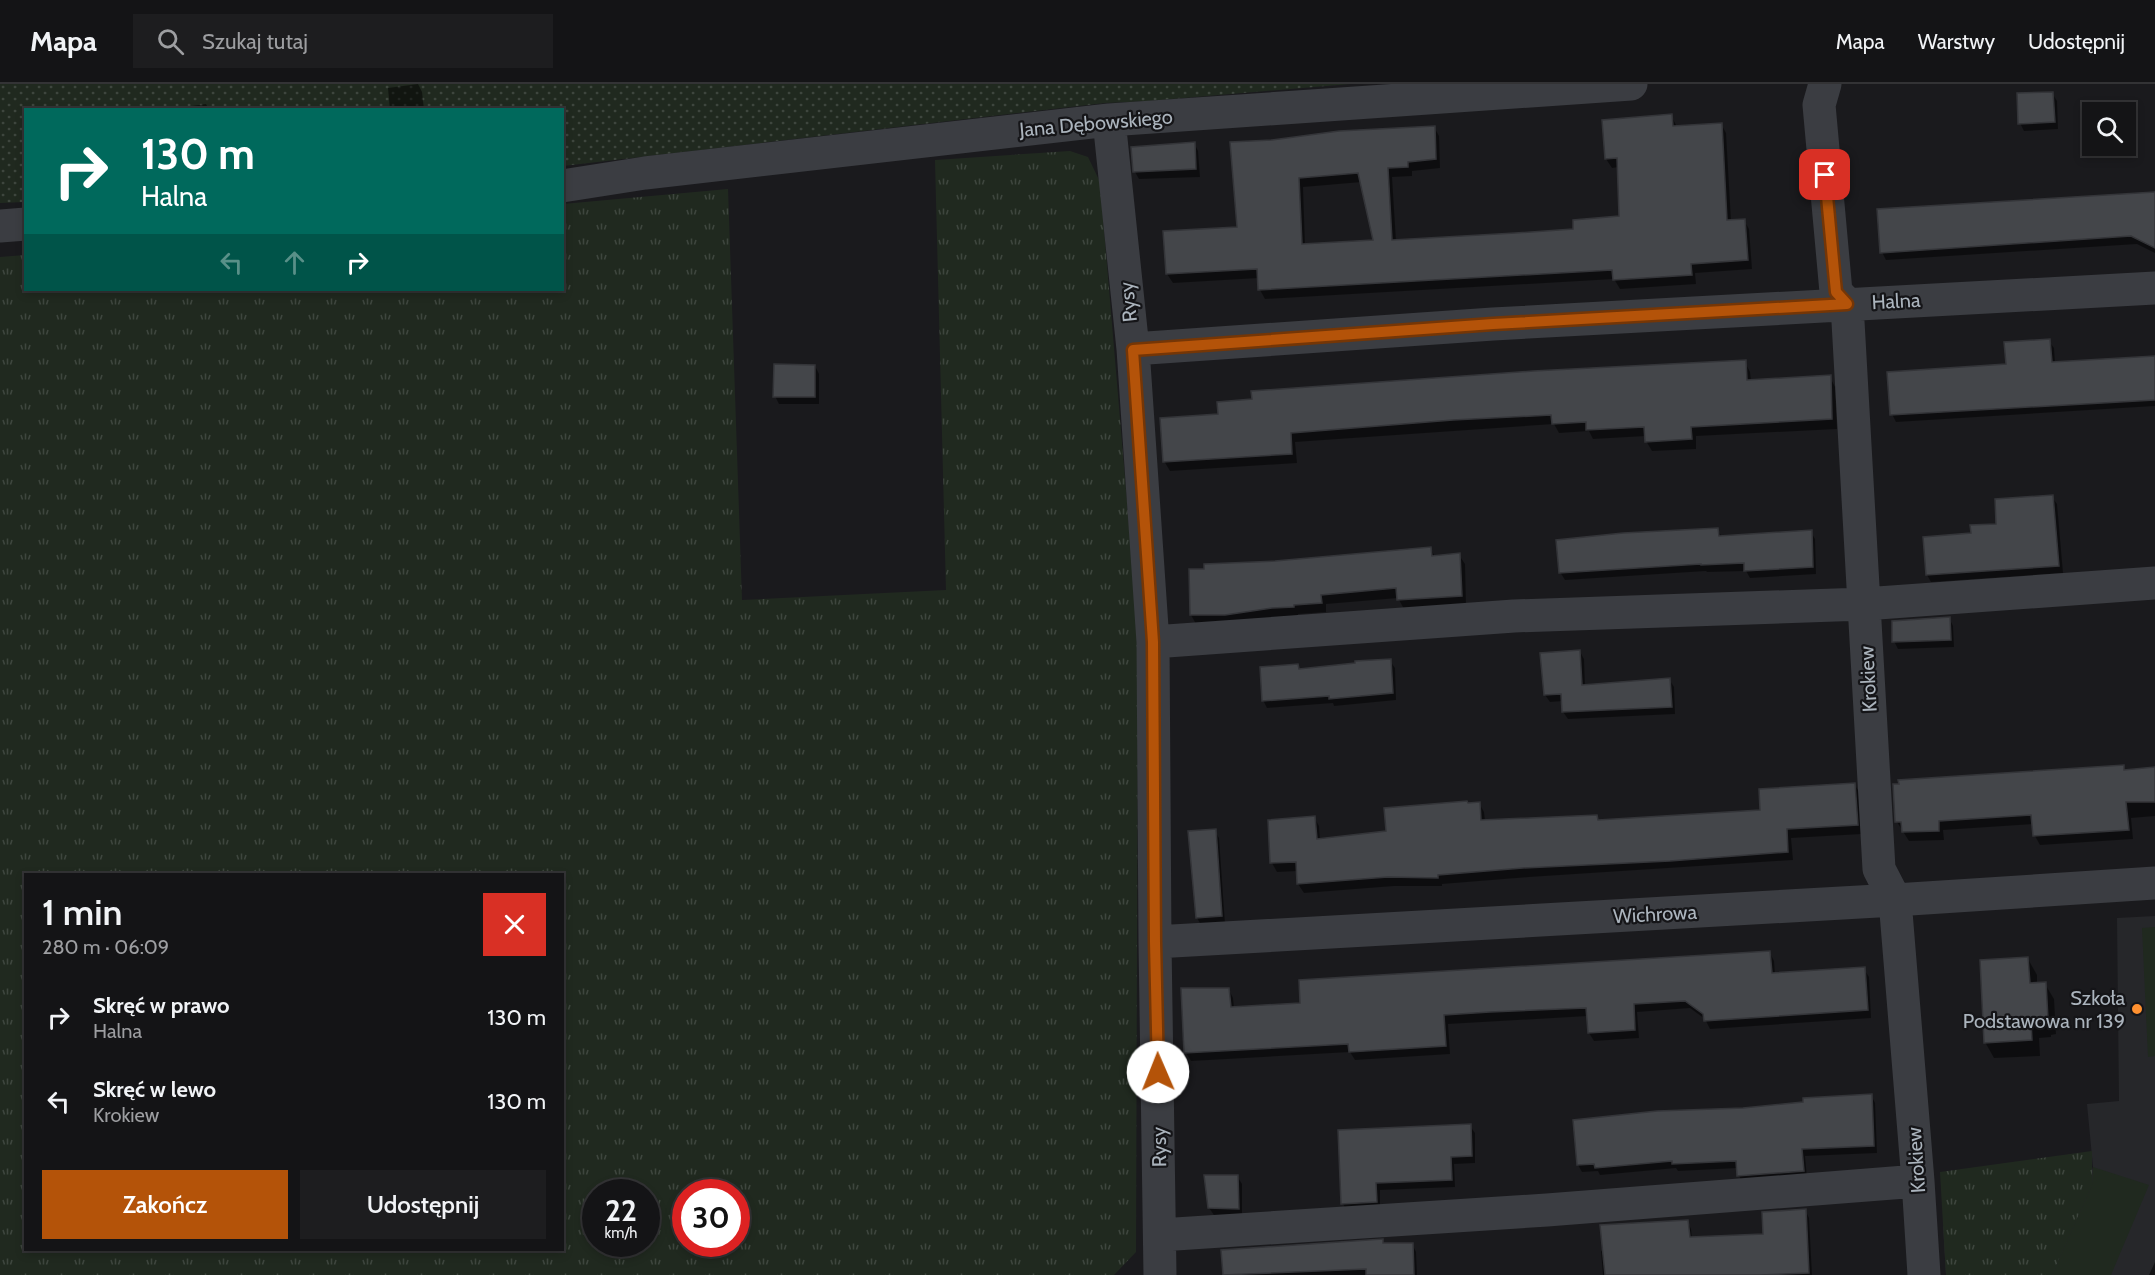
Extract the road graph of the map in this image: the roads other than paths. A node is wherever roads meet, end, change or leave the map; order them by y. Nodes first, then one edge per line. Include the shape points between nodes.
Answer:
1 (1631, 84) edge
2 (1825, 84) edge
3 (1109, 120) junction
4 (564, 186) edge
5 (24, 224) edge
6 (0, 226) edge
7 (2155, 288) edge
8 (1847, 304) junction
9 (1133, 350) junction
10 (2155, 583) edge
11 (1864, 604) junction
12 (1153, 642) junction
13 (2155, 883) edge
14 (1895, 900) junction
15 (1155, 942) junction
16 (1918, 1181) junction
17 (1160, 1235) junction
18 (1160, 1275) edge
19 (1924, 1275) edge

1 - 3 street, Jana Dębowskiego
2 - 8 street, Krokiew via 1819,105 1836,292
3 - 4 street, Jana Dębowskiego
3 - 9 street, Rysy
5 - 6 street
7 - 8 street, Halna
8 - 9 street, Halna
8 - 11 street, Krokiew
9 - 12 street, Rysy
10 - 11 street
11 - 12 street via 1514,616
11 - 14 street, Krokiew via 1879,869
12 - 15 street, Rysy
13 - 14 street, Wichrowa
14 - 15 street, Wichrowa
14 - 16 street, Krokiew
15 - 17 street, Rysy
16 - 17 street
16 - 19 street, Krokiew
17 - 18 street, Rysy

